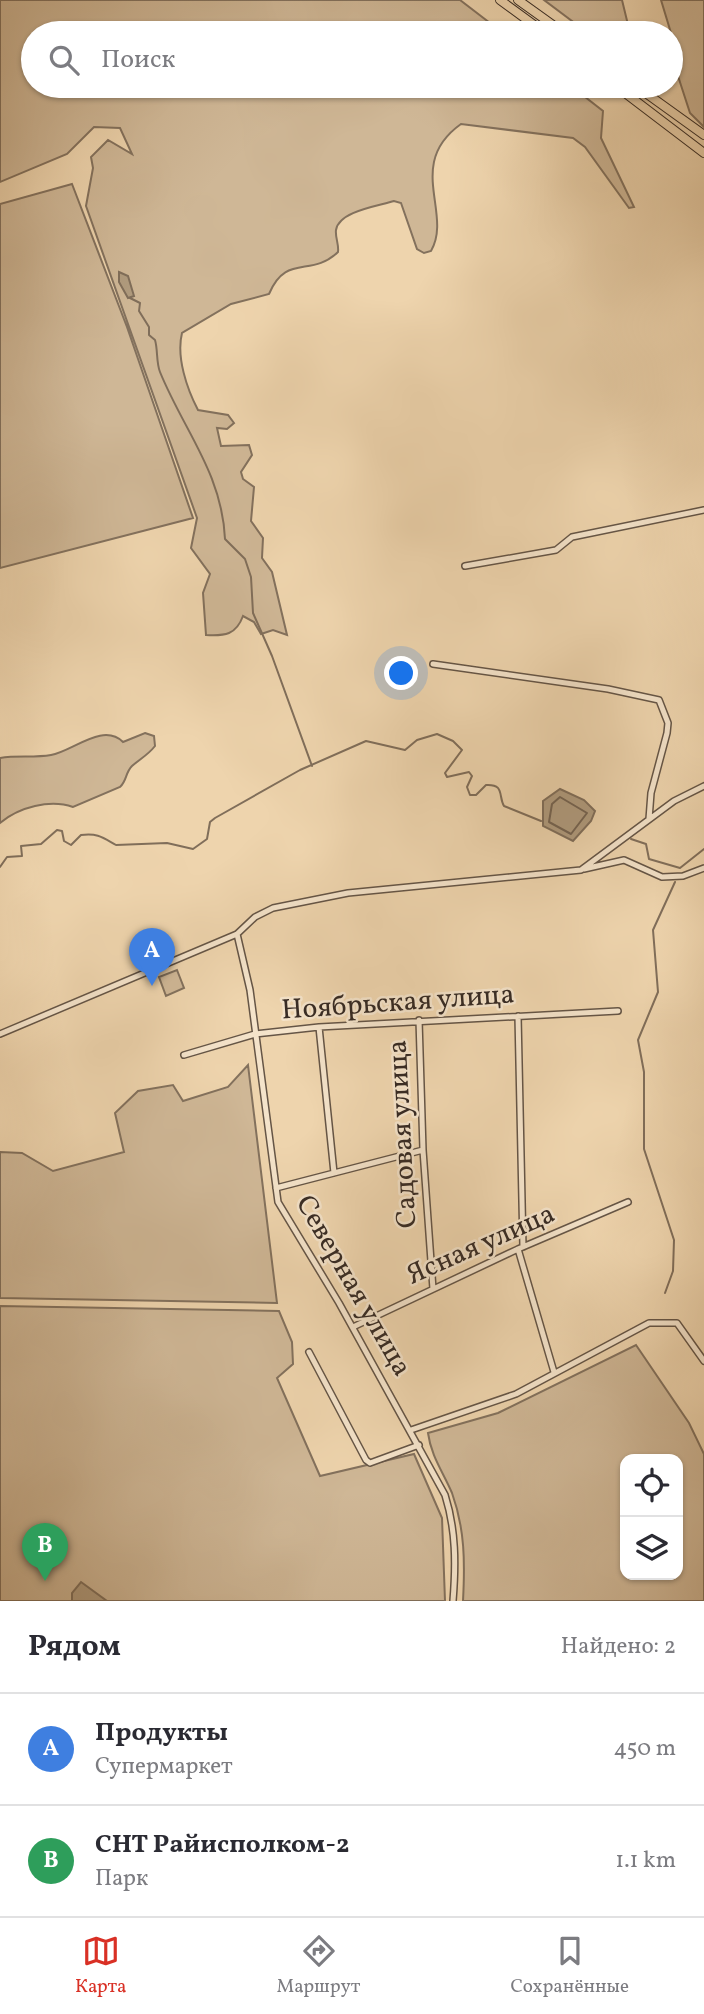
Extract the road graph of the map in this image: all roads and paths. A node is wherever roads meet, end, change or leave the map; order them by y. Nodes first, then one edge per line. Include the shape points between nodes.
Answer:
1 (500, 0) edge
2 (517, 0) edge
3 (529, 21) edge
4 (547, 21) edge
5 (631, 98) edge
6 (653, 98) edge
7 (704, 135) edge
8 (704, 153) edge
9 (704, 510) edge
10 (465, 566) dead end
11 (433, 664) dead end
12 (704, 786) edge
13 (649, 819) junction
14 (704, 868) edge
15 (581, 870) junction
16 (237, 934) junction
17 (618, 1011) dead end
18 (518, 1016) junction
19 (419, 1020) junction
20 (319, 1027) junction
21 (0, 1034) edge
22 (255, 1034) junction
23 (184, 1055) dead end
24 (423, 1150) junction
25 (334, 1173) junction
26 (276, 1188) junction
27 (628, 1202) dead end
28 (521, 1248) junction
29 (433, 1289) junction
30 (353, 1327) junction
31 (309, 1352) dead end
32 (704, 1361) edge
33 (554, 1372) junction
34 (411, 1430) junction
35 (419, 1445) junction
36 (453, 1601) edge

1 - 3 main road
2 - 4 main road
5 - 8 main road
6 - 7 main road
9 - 10 street via 572,537 556,550
11 - 13 street via 660,700 668,723
12 - 13 street
13 - 15 street
14 - 15 street via 662,877 624,860
15 - 16 street via 348,893 273,908
16 - 21 street
16 - 22 street, Северная улица
17 - 18 street, Ноябрьская улица
18 - 19 street, Ноябрьская улица
18 - 28 street
19 - 20 street, Ноябрьская улица
19 - 24 street, Садовая улица
20 - 22 street, Ноябрьская улица
20 - 25 street
22 - 23 street, Ноябрьская улица
22 - 26 street, Северная улица
24 - 25 street
24 - 29 street, Садовая улица
25 - 26 street
26 - 30 street, Северная улица via 278,1202
27 - 28 street, Ясная улица
28 - 29 street, Ясная улица
28 - 33 street
29 - 30 street, Ясная улица
30 - 34 street, Северная улица
31 - 35 street via 366,1460 382,1461
32 - 33 street via 677,1323 660,1321
33 - 34 street via 516,1394
34 - 35 street, Северная улица
35 - 36 street via 452,1517

